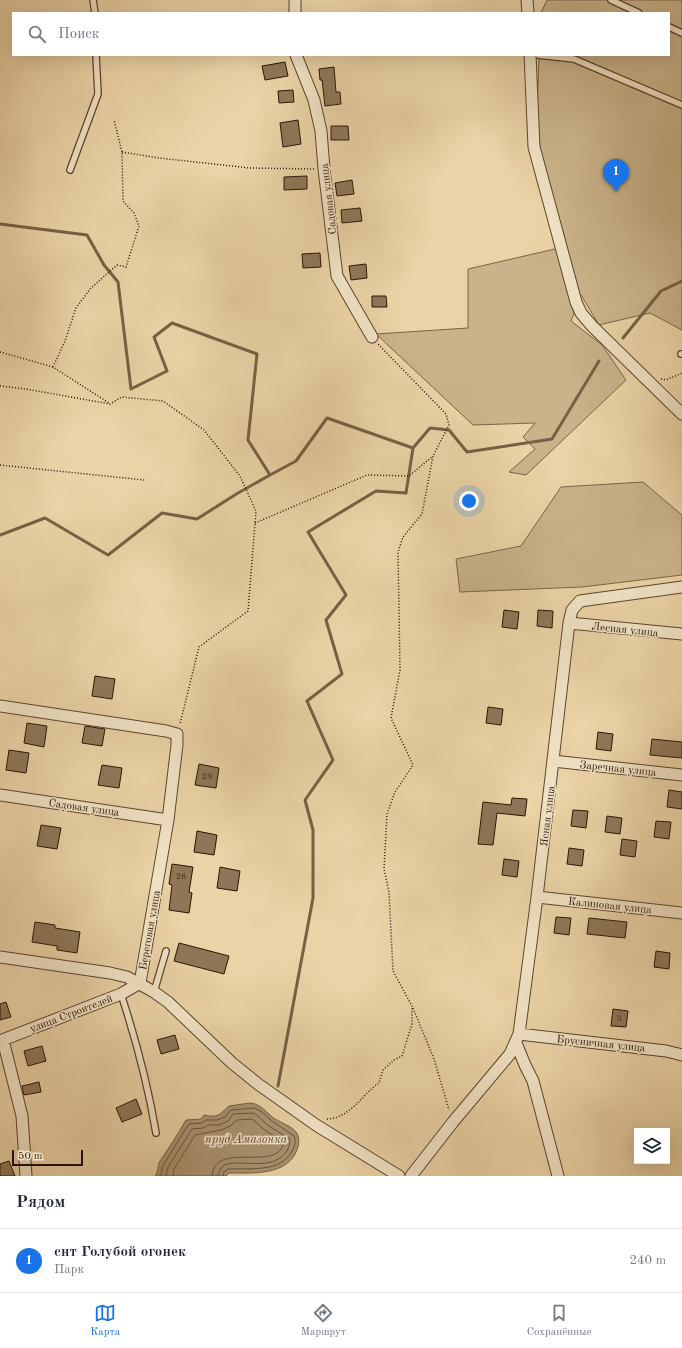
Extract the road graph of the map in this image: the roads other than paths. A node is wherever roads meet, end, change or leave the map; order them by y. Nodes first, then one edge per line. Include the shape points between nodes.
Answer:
1 (94, 0) edge
2 (295, 0) edge
3 (527, 0) edge
4 (611, 0) edge
5 (95, 12) edge
6 (295, 12) edge
7 (528, 12) edge
8 (636, 12) edge
9 (670, 27) edge
10 (682, 33) edge
11 (96, 56) edge
12 (296, 56) edge
13 (530, 56) edge
14 (547, 56) edge
15 (682, 105) edge
16 (70, 170) dead end
17 (372, 337) road end
18 (682, 414) edge
19 (682, 587) edge
20 (569, 623) junction
21 (682, 634) edge
22 (0, 706) edge
23 (553, 761) junction
24 (682, 775) edge
25 (0, 795) edge
26 (168, 820) junction
27 (537, 897) junction
28 (682, 913) edge
29 (166, 951) dead end
30 (0, 957) edge
31 (140, 983) junction
32 (154, 992) junction
33 (121, 994) junction
34 (518, 1039) junction
35 (1, 1040) edge
36 (682, 1055) edge
37 (502, 1065) junction
38 (525, 1065) junction
39 (156, 1133) dead end
40 (26, 1176) edge
41 (399, 1176) edge
42 (411, 1176) edge
43 (558, 1176) edge

1 - 5 lane
2 - 6 street
3 - 7 street
4 - 8 lane
9 - 10 lane
11 - 16 lane via 98,94
12 - 17 street, Садовая улица via 314,100 321,131 337,276
13 - 18 street via 534,146 576,302 592,326
14 - 15 lane via 574,59
19 - 20 street, Ясная улица via 580,600 572,610
20 - 21 street, Лесная улица
20 - 23 street, Ясная улица
22 - 26 street, Береговая улица via 177,734
23 - 24 street, Заречная улица
23 - 27 street, Ясная улица
25 - 26 street, Садовая улица
26 - 31 street, Береговая улица
27 - 28 street, Калиновая улица
27 - 34 street, Ясная улица
29 - 32 lane
30 - 31 street, Береговая улица via 110,973
31 - 32 street
31 - 33 street, улица Строителей
32 - 41 street via 258,1084 316,1125
33 - 35 street, улица Строителей
33 - 39 lane via 137,1042
34 - 36 street, Брусничная улица via 666,1051
34 - 37 street
34 - 38 street
35 - 40 street via 22,1116
37 - 38 street via 510,1062
37 - 42 street
38 - 43 street via 533,1082

